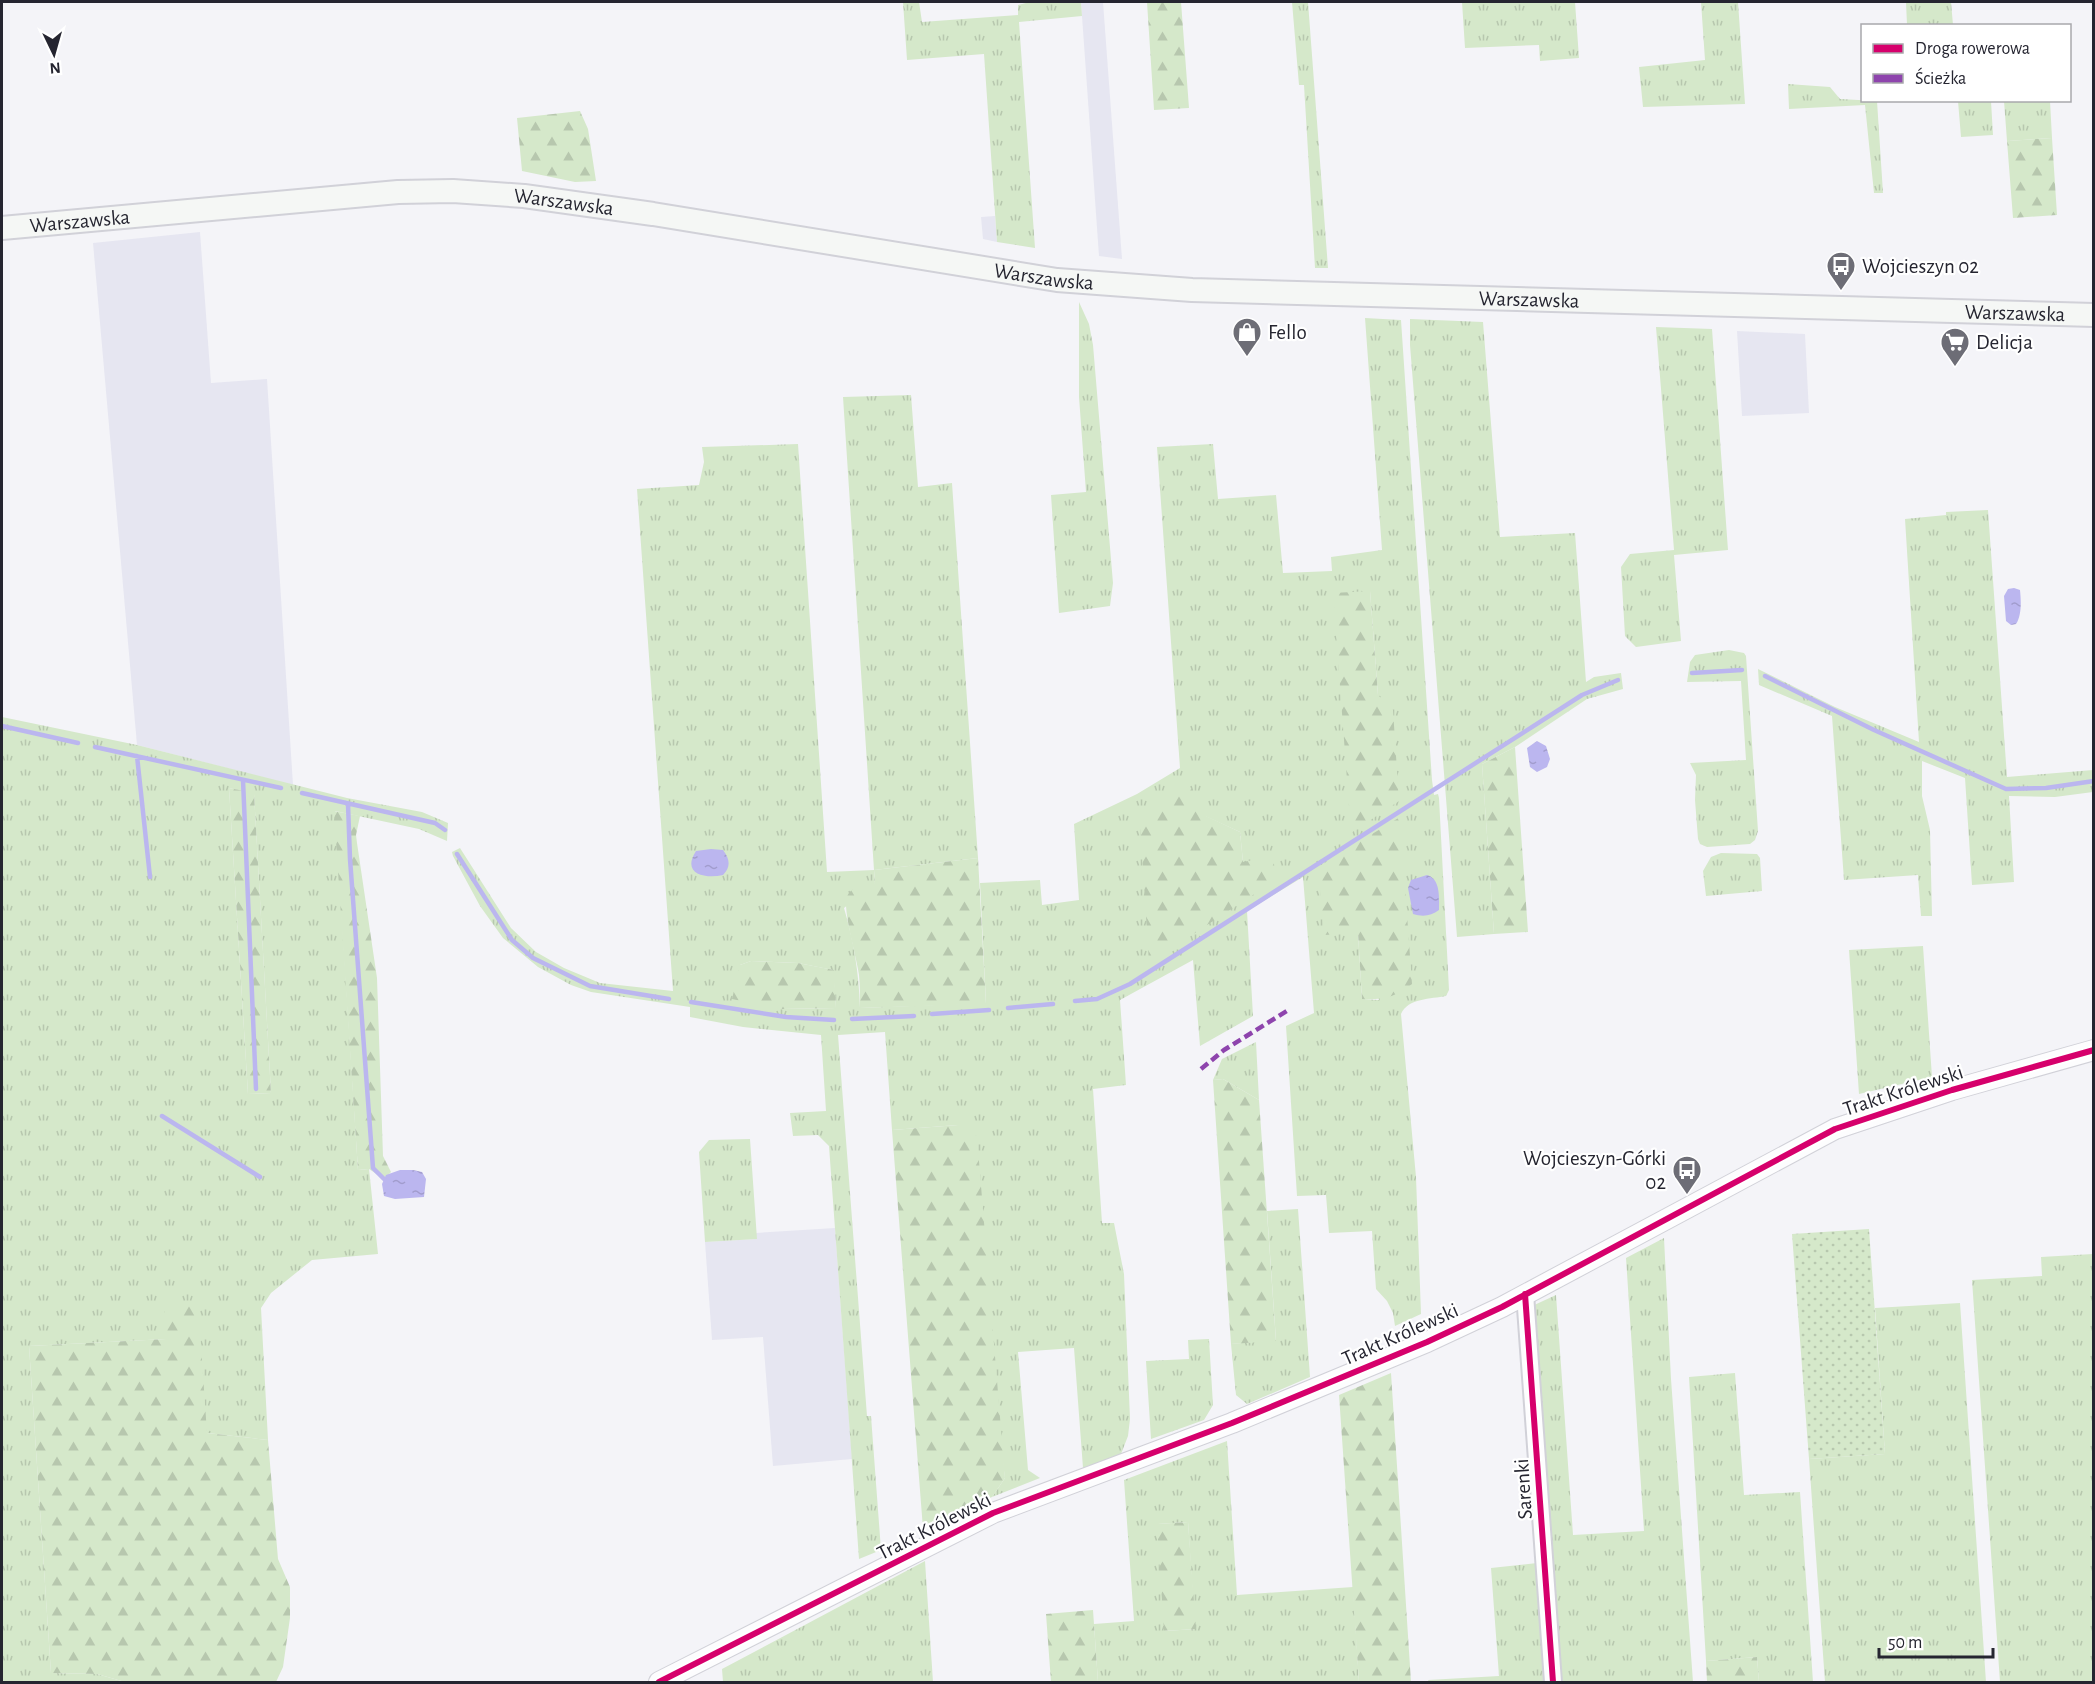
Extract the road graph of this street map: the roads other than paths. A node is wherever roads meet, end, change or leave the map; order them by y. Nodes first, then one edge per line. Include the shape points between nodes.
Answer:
1 (2, 228) edge
2 (2094, 315) edge
3 (2094, 1050) edge
4 (1525, 1294) junction
5 (659, 1683) edge
6 (1553, 1683) edge

1 - 2 main road, Warszawska via 398,192 453,191 524,196 653,214 1046,278 1192,290
3 - 4 street, Trakt Królewski via 1952,1090 1835,1129
4 - 5 street, Trakt Królewski via 1427,1341 1232,1424 993,1513
4 - 6 street, Sarenki

